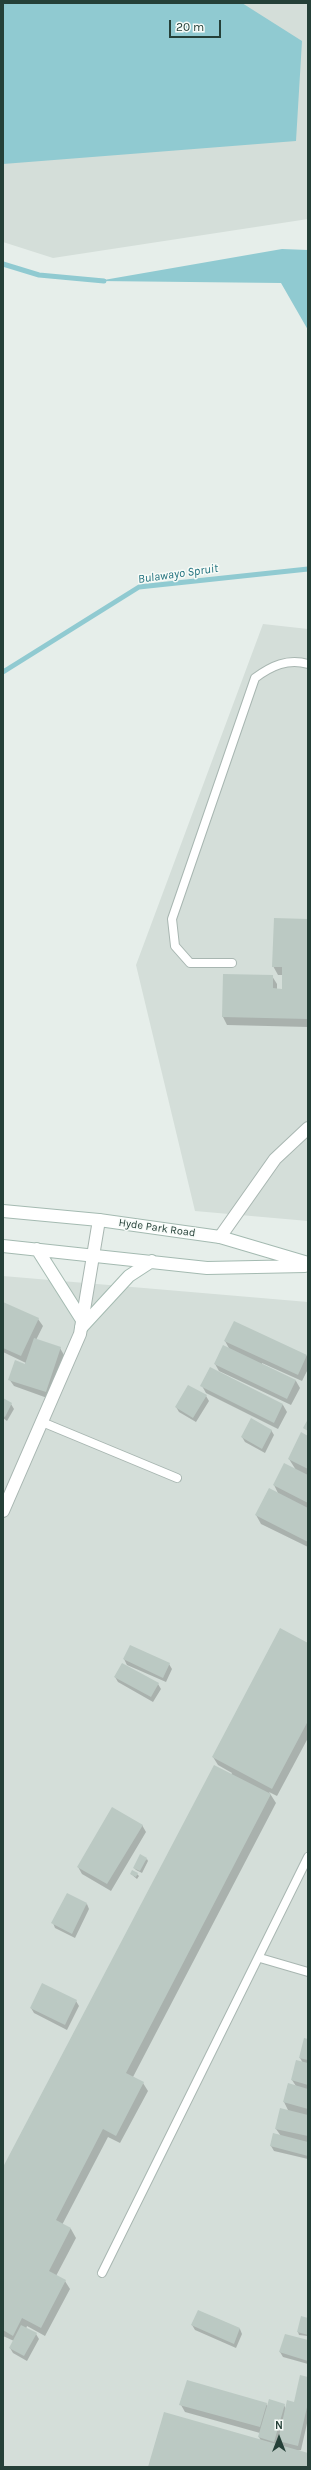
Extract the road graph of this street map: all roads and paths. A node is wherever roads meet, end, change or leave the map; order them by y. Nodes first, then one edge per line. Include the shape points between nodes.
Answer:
1 (308, 664) edge
2 (232, 963) dead end
3 (308, 1128) edge
4 (3, 1211) edge
5 (99, 1220) junction
6 (220, 1237) junction
7 (3, 1246) edge
8 (37, 1249) junction
9 (93, 1254) junction
10 (152, 1261) junction
11 (308, 1264) edge
12 (82, 1324) junction
13 (42, 1422) junction
14 (177, 1478) dead end
15 (3, 1511) edge
16 (308, 1857) edge
17 (260, 1958) junction
18 (308, 1972) edge
19 (102, 2274) dead end

1 - 2 lane via 300,661 272,665 255,678 172,919 175,946 190,963
3 - 6 street via 275,1159
4 - 5 street, Hyde Park Road
5 - 6 street, Hyde Park Road
5 - 9 street
6 - 11 street, Hyde Park Road
7 - 8 street, Hyde Park Road
8 - 9 street, Hyde Park Road
8 - 12 street
9 - 10 street, Hyde Park Road
9 - 12 street
10 - 11 street, Hyde Park Road via 207,1268
10 - 12 street via 129,1276
12 - 13 street via 74,1350
13 - 14 lane
13 - 15 street
16 - 17 lane
17 - 18 lane
17 - 19 lane

